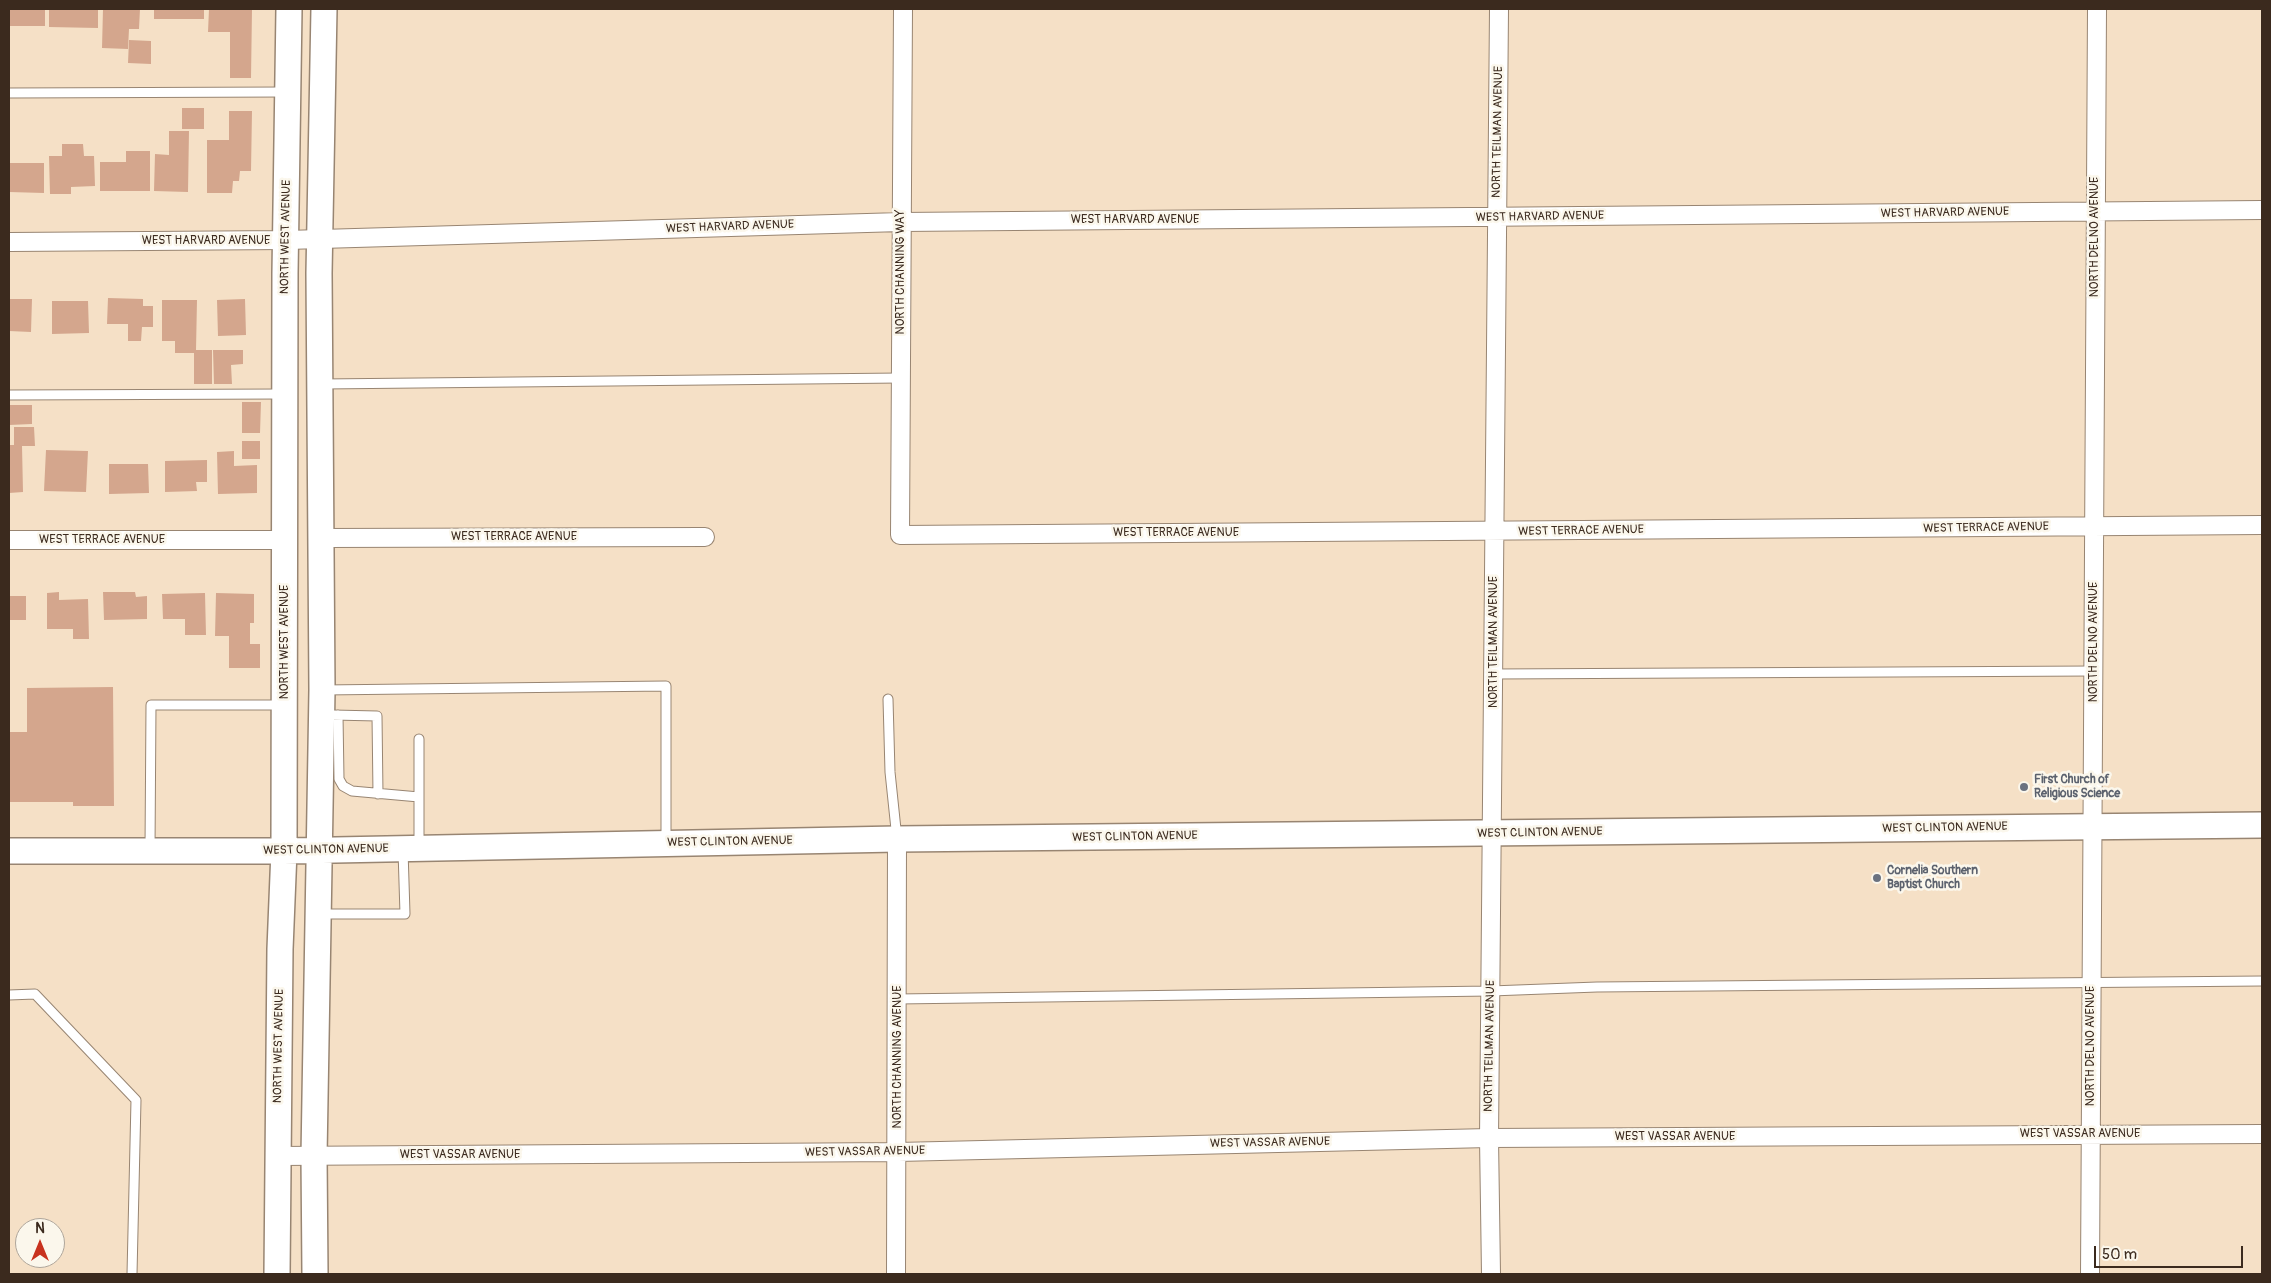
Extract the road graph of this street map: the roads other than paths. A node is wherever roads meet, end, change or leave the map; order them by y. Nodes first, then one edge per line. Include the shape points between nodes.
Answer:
1 (289, 9) edge
2 (324, 9) edge
3 (903, 9) edge
4 (1500, 9) edge
5 (2096, 9) edge
6 (288, 92) junction
7 (9, 93) edge
8 (2262, 210) edge
9 (2095, 212) junction
10 (1497, 217) junction
11 (901, 222) junction
12 (320, 238) junction
13 (287, 240) junction
14 (9, 242) edge
15 (901, 378) junction
16 (322, 384) junction
17 (285, 394) junction
18 (9, 395) edge
19 (2262, 526) edge
20 (2093, 527) junction
21 (1495, 532) junction
22 (900, 535) joint
23 (705, 537) dead end
24 (323, 538) junction
25 (9, 540) edge
26 (285, 540) junction
27 (2094, 671) junction
28 (1494, 674) junction
29 (322, 690) junction
30 (888, 699) dead end
31 (284, 705) junction
32 (330, 715) junction
33 (419, 739) dead end
34 (378, 794) junction
35 (419, 797) junction
36 (2262, 825) edge
37 (2094, 826) junction
38 (1493, 833) junction
39 (897, 839) junction
40 (666, 843) junction
41 (411, 849) junction
42 (9, 851) edge
43 (150, 851) junction
44 (284, 851) junction
45 (320, 851) junction
46 (319, 914) junction
47 (2262, 981) edge
48 (2092, 982) junction
49 (1491, 991) junction
50 (9, 995) edge
51 (897, 998) junction
52 (2090, 1134) junction
53 (2262, 1134) edge
54 (1489, 1138) junction
55 (898, 1152) junction
56 (278, 1156) junction
57 (314, 1156) junction
58 (132, 1274) edge
59 (277, 1274) edge
60 (314, 1274) edge
61 (896, 1274) edge
62 (1491, 1274) edge
63 (2090, 1274) edge

1 - 6 main road, NORTH WEST AVENUE
2 - 12 main road
3 - 11 street, NORTH CHANNING WAY
4 - 10 street, NORTH TEILMAN AVENUE
5 - 9 street, NORTH DELNO AVENUE
6 - 7 lane
6 - 13 main road, NORTH WEST AVENUE
8 - 9 street, WEST HARVARD AVENUE
9 - 10 street, WEST HARVARD AVENUE
9 - 20 street, NORTH DELNO AVENUE
10 - 11 street, WEST HARVARD AVENUE
10 - 21 street, NORTH TEILMAN AVENUE
11 - 12 street, WEST HARVARD AVENUE
11 - 15 street, NORTH CHANNING WAY
12 - 13 street, WEST HARVARD AVENUE
12 - 16 main road
13 - 14 street, WEST HARVARD AVENUE
13 - 17 main road, NORTH WEST AVENUE
15 - 16 lane
15 - 22 street, NORTH CHANNING WAY
16 - 24 main road
17 - 18 lane
17 - 26 main road, NORTH WEST AVENUE
19 - 20 street, WEST TERRACE AVENUE
20 - 21 street, WEST TERRACE AVENUE
20 - 27 street, NORTH DELNO AVENUE
21 - 22 street, WEST TERRACE AVENUE
21 - 28 street, NORTH TEILMAN AVENUE
23 - 24 street, WEST TERRACE AVENUE
24 - 29 main road
25 - 26 street, WEST TERRACE AVENUE
26 - 31 main road, NORTH WEST AVENUE
27 - 28 lane
27 - 37 street, NORTH DELNO AVENUE
28 - 38 street, NORTH TEILMAN AVENUE
29 - 32 main road
29 - 40 lane via 666,686
30 - 39 lane via 890,772
31 - 43 lane via 151,705
31 - 44 main road, NORTH WEST AVENUE
32 - 34 lane via 339,780 352,791
32 - 34 lane via 377,716
32 - 45 main road
33 - 35 lane
34 - 35 lane
35 - 41 lane
36 - 37 main road, WEST CLINTON AVENUE
37 - 38 main road, WEST CLINTON AVENUE
37 - 48 street, NORTH DELNO AVENUE
38 - 39 main road, WEST CLINTON AVENUE
38 - 49 street, NORTH TEILMAN AVENUE
39 - 40 main road, WEST CLINTON AVENUE
39 - 51 street, NORTH CHANNING AVENUE
40 - 41 main road, WEST CLINTON AVENUE
41 - 45 main road, WEST CLINTON AVENUE
41 - 46 lane via 405,914
42 - 43 main road, WEST CLINTON AVENUE
43 - 44 main road, WEST CLINTON AVENUE
44 - 45 main road, WEST CLINTON AVENUE
44 - 56 main road, NORTH WEST AVENUE
45 - 46 main road
46 - 57 main road
47 - 48 lane
48 - 49 lane
48 - 52 street, NORTH DELNO AVENUE
49 - 51 lane
49 - 54 street, NORTH TEILMAN AVENUE
50 - 58 lane via 34,994 136,1100
51 - 55 street, NORTH CHANNING AVENUE
52 - 53 street, WEST VASSAR AVENUE
52 - 54 street, WEST VASSAR AVENUE
52 - 63 street, NORTH DELNO AVENUE
54 - 55 street, WEST VASSAR AVENUE
54 - 62 street, NORTH TEILMAN AVENUE
55 - 57 street, WEST VASSAR AVENUE
55 - 61 street, NORTH CHANNING AVENUE
56 - 57 street, WEST VASSAR AVENUE
56 - 59 main road, NORTH WEST AVENUE
57 - 60 main road

